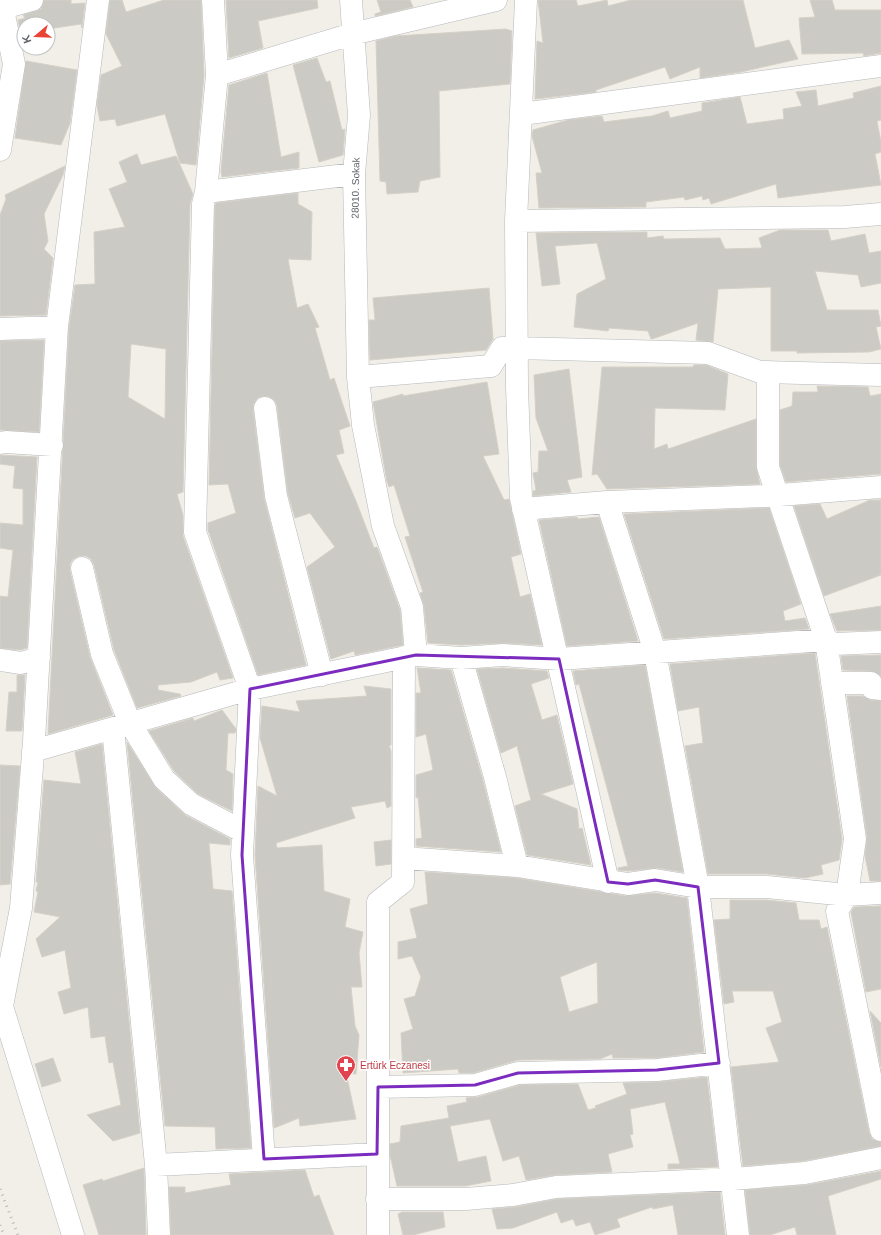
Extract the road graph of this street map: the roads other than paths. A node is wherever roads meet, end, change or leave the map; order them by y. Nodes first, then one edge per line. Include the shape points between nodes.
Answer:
1 (32, 0) edge
2 (98, 0) edge
3 (213, 0) edge
4 (351, 0) edge
5 (496, 0) edge
6 (526, 0) edge
7 (1, 6) edge
8 (352, 34) junction
9 (881, 66) edge
10 (217, 76) junction
11 (522, 114) junction
12 (0, 150) edge
13 (354, 174) junction
14 (206, 192) junction
15 (881, 214) edge
16 (516, 221) junction
17 (57, 327) junction
18 (0, 329) edge
19 (516, 348) junction
20 (768, 372) junction
21 (881, 375) edge
22 (358, 377) junction
23 (265, 408) dead end
24 (0, 443) edge
25 (52, 445) junction
26 (881, 487) edge
27 (776, 495) junction
28 (607, 502) junction
29 (523, 509) junction
30 (82, 568) dead end
31 (826, 640) junction
32 (881, 642) edge
33 (655, 652) junction
34 (410, 656) junction
35 (39, 658) junction
36 (461, 658) junction
37 (559, 659) junction
38 (0, 660) edge
39 (322, 675) junction
40 (832, 683) junction
41 (250, 689) junction
42 (881, 689) edge
43 (122, 726) junction
44 (33, 751) junction
45 (242, 831) junction
46 (403, 858) junction
47 (517, 866) junction
48 (608, 882) junction
49 (698, 887) junction
50 (881, 893) edge
51 (847, 895) junction
52 (1, 1003) edge
53 (719, 1063) junction
54 (378, 1088) junction
55 (877, 1097) edge
56 (881, 1130) edge
57 (377, 1154) junction
58 (881, 1158) edge
59 (264, 1159) junction
60 (156, 1164) junction
61 (733, 1179) junction
62 (377, 1199) junction
63 (73, 1235) edge
64 (159, 1235) edge
65 (378, 1235) edge
66 (738, 1235) edge

1 - 7 street
2 - 17 street
3 - 10 street
4 - 8 street, 28010. Sokak
5 - 8 street
6 - 11 street
7 - 12 street via 14,64
8 - 10 street
8 - 13 street, 28010. Sokak via 358,115
9 - 11 street
10 - 14 street
11 - 16 street
13 - 14 street
13 - 22 street, 28010. Sokak
14 - 41 street via 203,204 195,532
15 - 16 street via 845,217
16 - 19 street
17 - 18 street
17 - 25 street
19 - 20 street via 708,353 760,372
19 - 22 street via 502,348 491,366
19 - 29 street
20 - 21 street
20 - 27 street via 768,467
22 - 34 street, 28010. Sokak via 363,426 383,526 412,607
23 - 39 street via 276,496
24 - 25 street
25 - 35 street
26 - 27 street
27 - 28 street
27 - 31 street
28 - 29 street
28 - 33 street
29 - 37 street
30 - 43 street
31 - 32 street via 835,644
31 - 33 street
31 - 40 street
33 - 37 street
33 - 49 street
34 - 36 street
34 - 39 street
34 - 46 street, 28010. Sokak
35 - 38 street via 21,663
35 - 44 street
36 - 37 street via 503,655
36 - 47 street
37 - 48 street
39 - 41 street
40 - 42 street via 871,683 872,688
40 - 51 street via 855,839
41 - 43 street
41 - 45 street
43 - 44 street
43 - 45 street via 164,780 191,804
43 - 60 street
44 - 52 street via 21,908
45 - 59 street
46 - 47 street
46 - 54 street, 28010. Sokak via 403,882 378,902
47 - 48 street
48 - 49 street via 628,884 655,880
49 - 51 street via 767,887
49 - 53 street
50 - 51 street
51 - 55 street via 837,911
52 - 63 street
53 - 54 street via 657,1070 518,1073 475,1085
53 - 61 street
54 - 57 street
55 - 56 street
57 - 59 street
57 - 62 street
58 - 61 street via 805,1173
59 - 60 street
60 - 64 street
61 - 62 street via 556,1186 513,1195 466,1199
61 - 66 street
62 - 65 street

